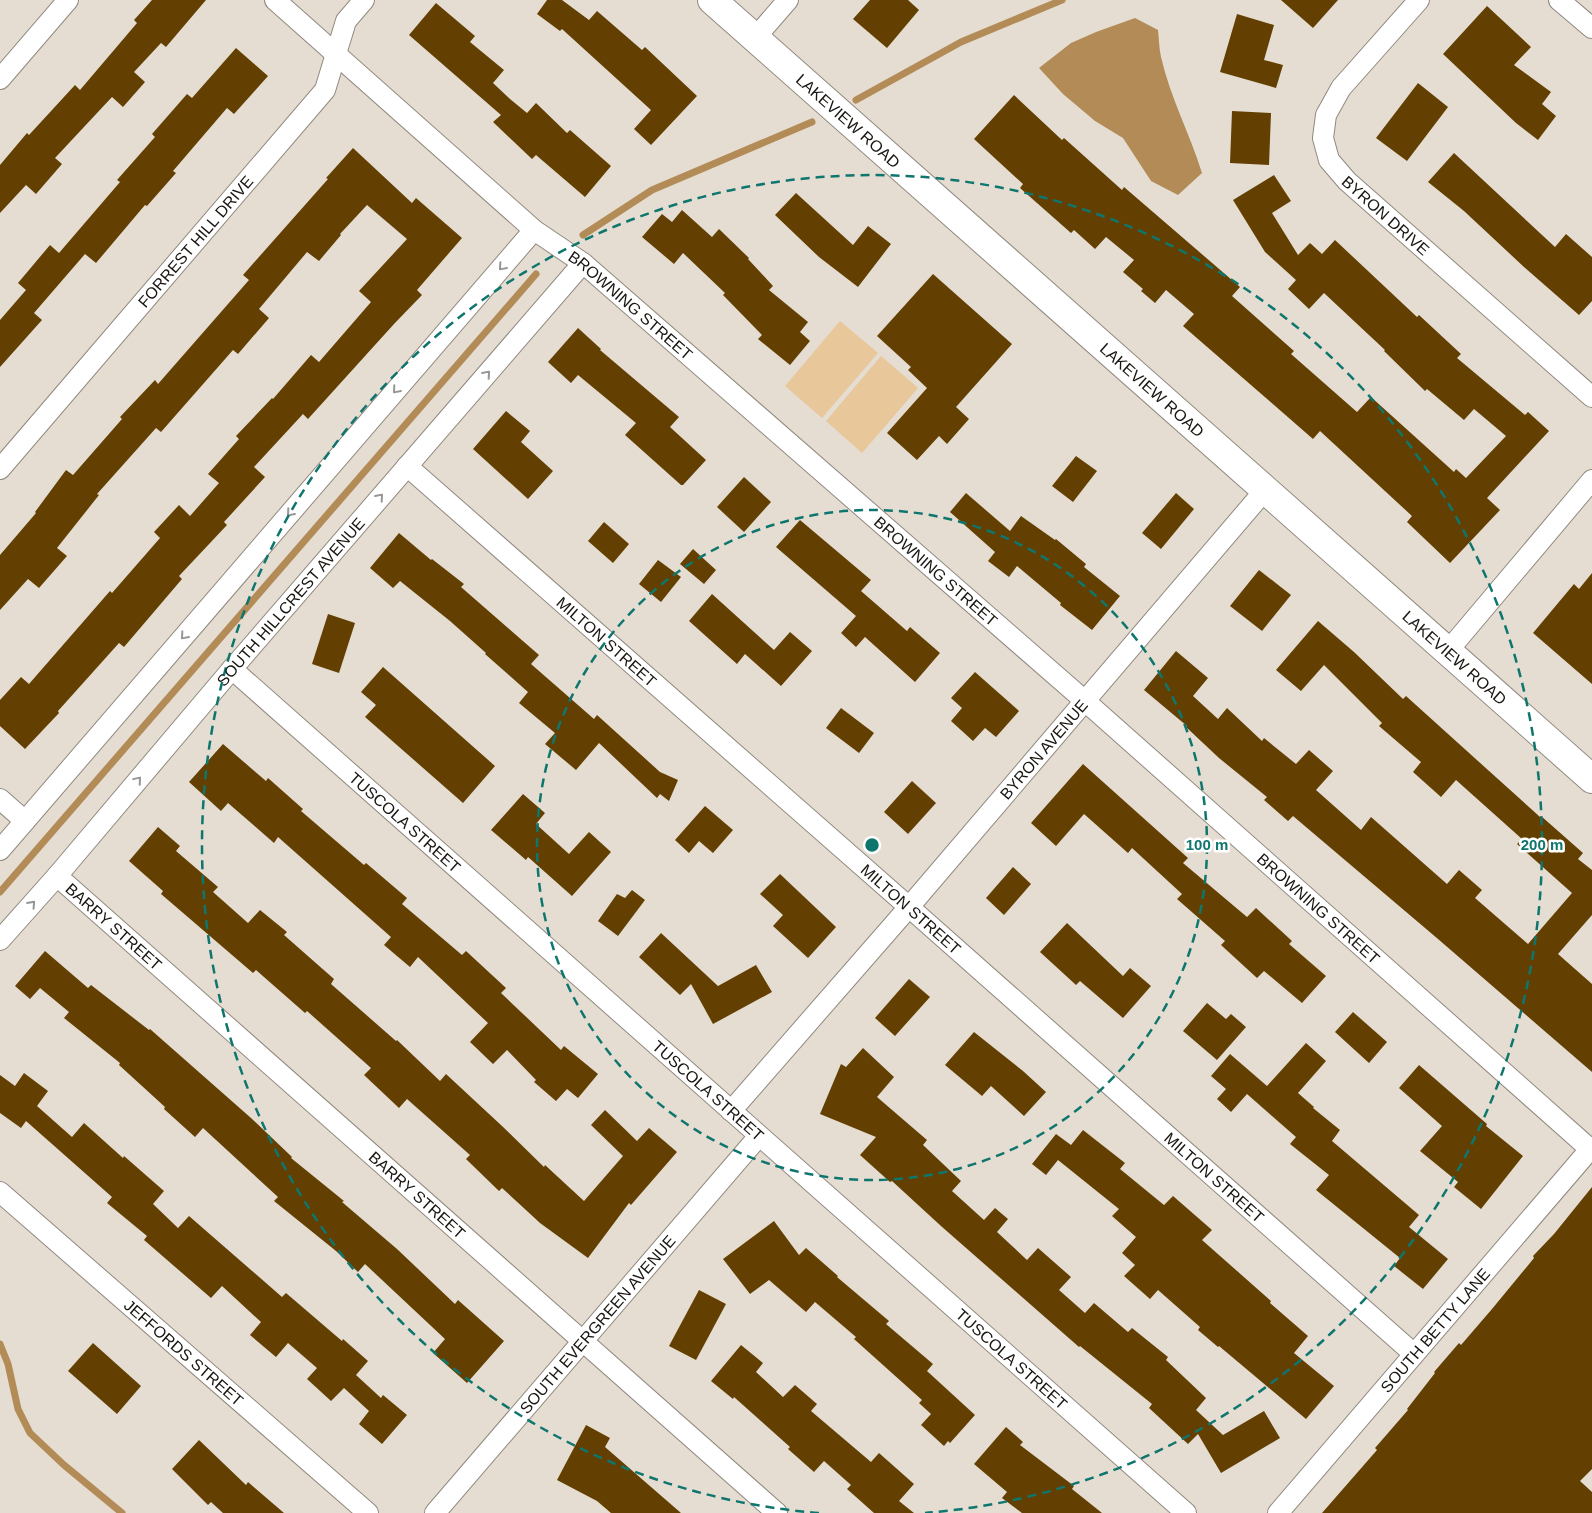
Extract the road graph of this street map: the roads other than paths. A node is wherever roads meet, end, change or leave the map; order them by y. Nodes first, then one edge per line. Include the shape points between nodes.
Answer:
1 (68, 0) edge
2 (274, 0) edge
3 (364, 0) edge
4 (712, 0) edge
5 (788, 0) edge
6 (1419, 0) edge
7 (1559, 0) edge
8 (1592, 28) edge
9 (755, 38) junction
10 (336, 54) junction
11 (0, 79) edge
12 (534, 230) junction
13 (582, 263) junction
14 (1592, 397) edge
15 (407, 466) junction
16 (0, 469) edge
17 (1592, 480) edge
18 (1265, 490) junction
19 (1447, 652) junction
20 (232, 669) junction
21 (1085, 701) junction
22 (1592, 779) edge
23 (0, 799) edge
24 (25, 821) junction
25 (0, 850) edge
26 (57, 876) junction
27 (909, 907) junction
28 (0, 940) edge
29 (731, 1111) junction
30 (759, 1136) junction
31 (1591, 1148) edge
32 (0, 1192) edge
33 (583, 1342) junction
34 (1414, 1354) junction
35 (368, 1513) edge
36 (435, 1513) edge
37 (777, 1513) edge
38 (1186, 1513) edge
39 (1278, 1513) edge

1 - 11 street
2 - 10 street, BROWNING STREET
3 - 10 street, FORREST HILL DRIVE via 346,20
4 - 9 street, LAKEVIEW ROAD
5 - 9 street
6 - 14 street, BYRON DRIVE via 1337,95 1326,115 1323,138 1329,160 1347,182
7 - 8 street
9 - 18 street, LAKEVIEW ROAD
10 - 12 street, BROWNING STREET
10 - 16 street, FORREST HILL DRIVE via 325,90
12 - 13 street, BROWNING STREET
12 -> 24 street
15 -> 13 street, SOUTH HILLCREST AVENUE
13 - 21 street, BROWNING STREET
20 -> 15 street, SOUTH HILLCREST AVENUE
15 - 27 street, MILTON STREET
17 - 19 street
18 - 19 street, LAKEVIEW ROAD
18 - 21 street, BYRON AVENUE
19 - 22 street, LAKEVIEW ROAD
26 -> 20 street, SOUTH HILLCREST AVENUE
20 - 29 street, TUSCOLA STREET
21 - 27 street, BYRON AVENUE
21 - 31 street, BROWNING STREET
23 - 24 street
24 - 25 street
28 -> 26 street, SOUTH HILLCREST AVENUE
26 - 33 street, BARRY STREET
27 - 29 street, BYRON AVENUE
27 - 34 street, MILTON STREET
29 - 30 street, TUSCOLA STREET
30 - 33 street, SOUTH EVERGREEN AVENUE
30 - 38 street, TUSCOLA STREET
31 - 34 street, SOUTH BETTY LANE
32 - 35 street, JEFFORDS STREET
33 - 36 street, SOUTH EVERGREEN AVENUE
33 - 37 street, BARRY STREET
34 - 39 street, SOUTH BETTY LANE

